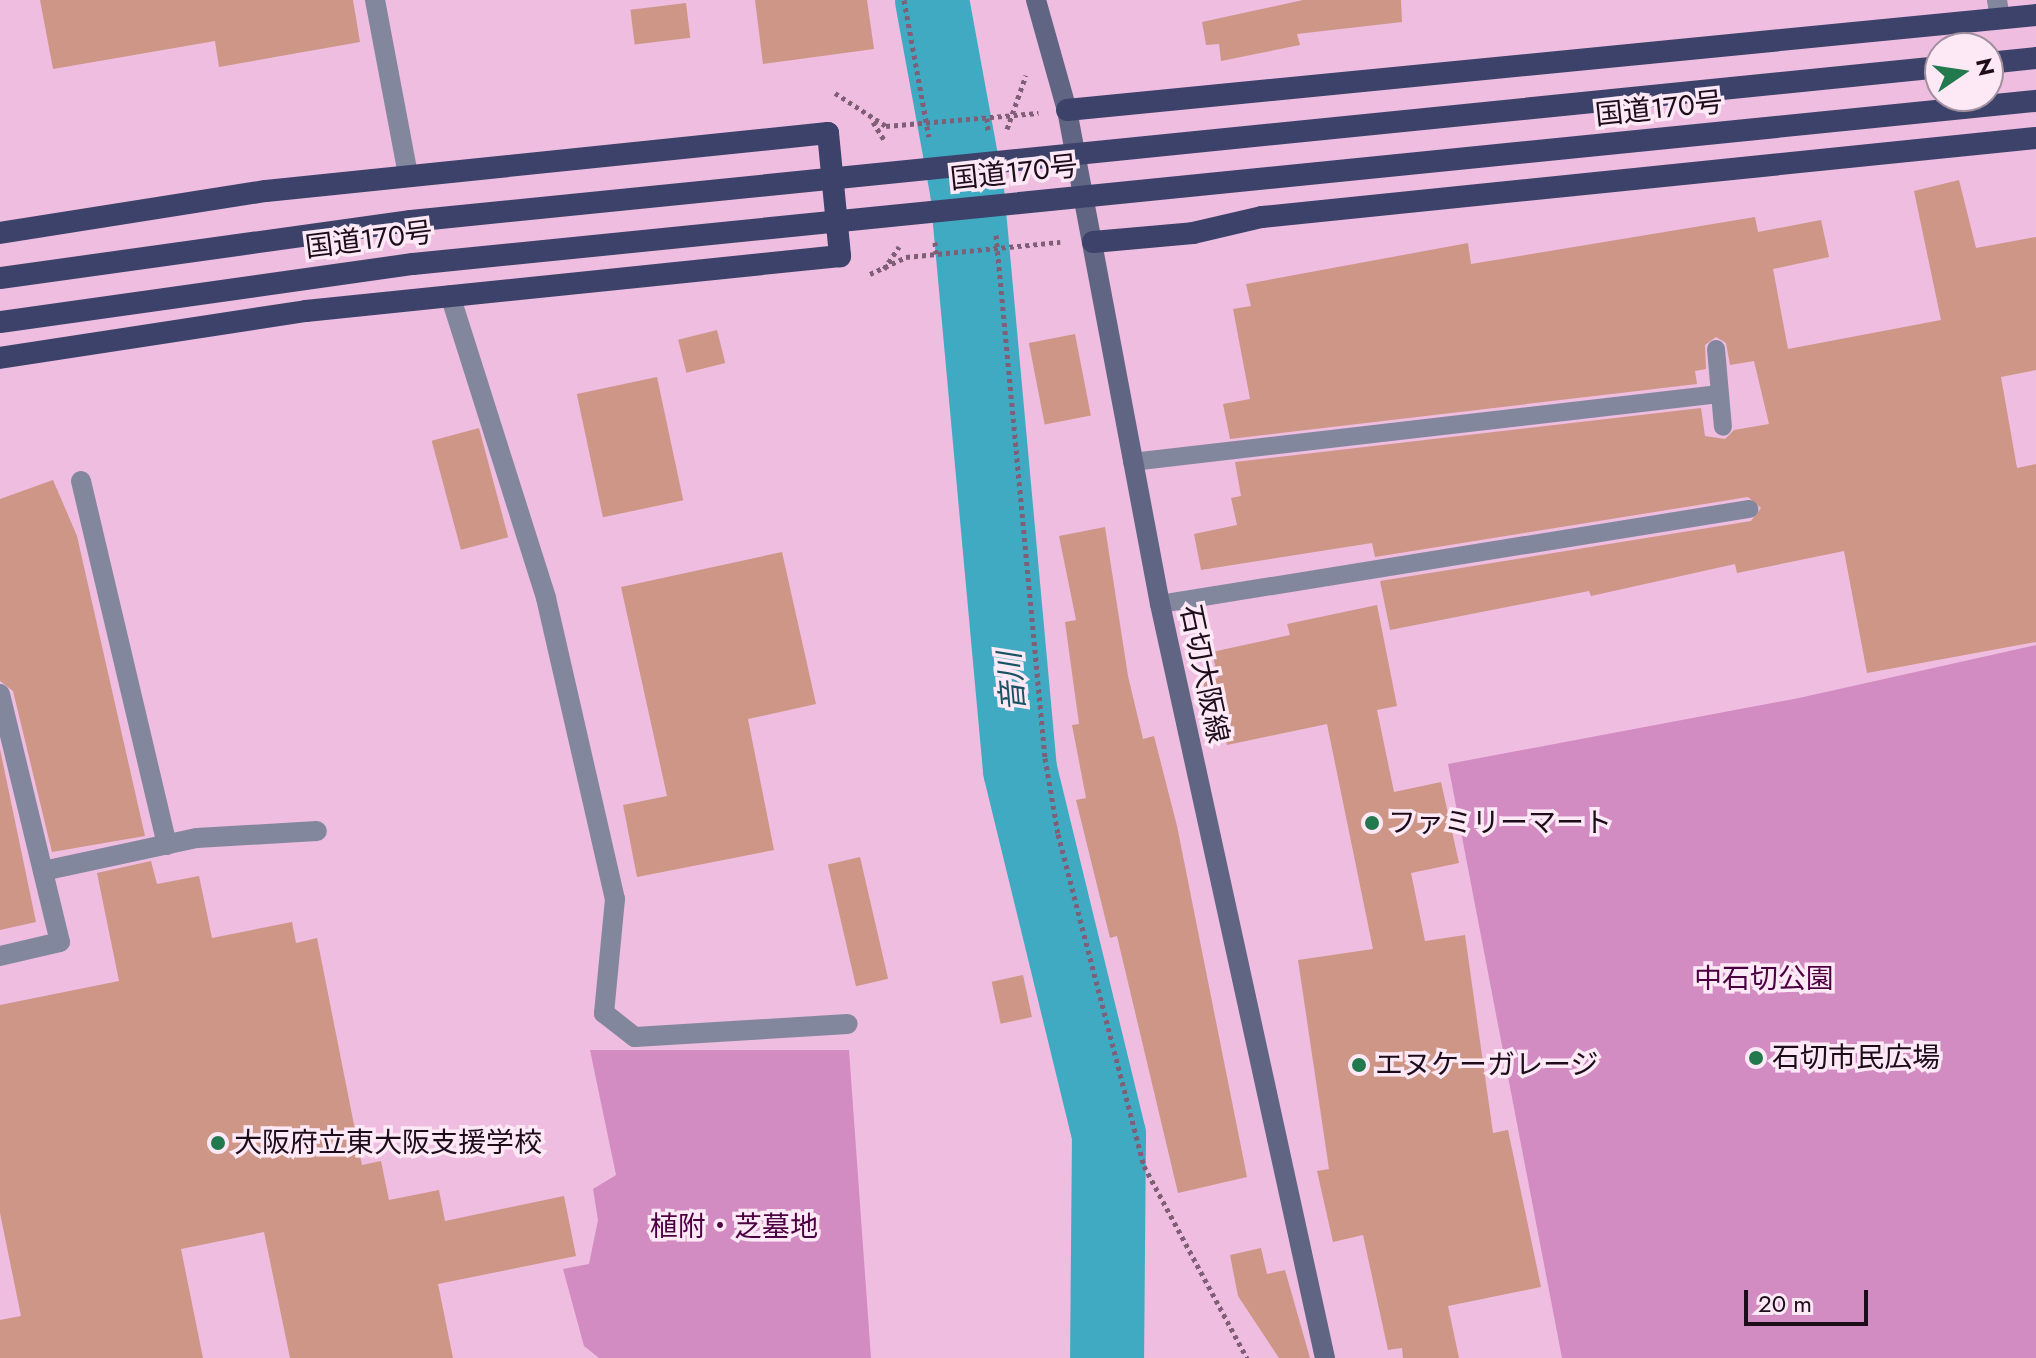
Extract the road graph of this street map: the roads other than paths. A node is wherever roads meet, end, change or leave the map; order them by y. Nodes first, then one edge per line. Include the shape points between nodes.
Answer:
1 (375, 0) edge
2 (1036, 0) edge
3 (1999, 9) edge
4 (2036, 15) edge
5 (2036, 58) edge
6 (2004, 61) edge
7 (1924, 69) edge
8 (2036, 101) edge
9 (1067, 110) junction
10 (2036, 138) edge
11 (408, 175) junction
12 (0, 233) edge
13 (1093, 242) junction
14 (0, 278) edge
15 (450, 295) junction
16 (0, 322) edge
17 (1716, 349) dead end
18 (0, 358) edge
19 (1719, 394) junction
20 (1723, 427) dead end
21 (1132, 462) junction
22 (81, 481) dead end
23 (1749, 509) dead end
24 (1160, 604) junction
25 (0, 694) edge
26 (317, 831) dead end
27 (167, 845) junction
28 (43, 871) junction
29 (0, 956) edge
30 (848, 1024) dead end
31 (1325, 1358) edge

1 - 11 street
2 - 9 main road, 石切大阪線
3 - 4 highway
3 - 9 highway
5 - 6 highway
7 - 14 highway, 国道170号 via 320,231
8 - 16 highway, 国道170号 via 569,248 242,285
9 - 13 main road, 石切大阪線
10 - 13 highway via 1262,217 1193,233
11 - 12 highway
11 - 15 highway via 828,133 840,256
13 - 21 main road, 石切大阪線
15 - 18 highway
15 - 30 street via 546,598 615,899 604,1013 635,1037
17 - 19 lane
19 - 20 lane
19 - 21 lane
21 - 24 main road, 石切大阪線
22 - 27 street
23 - 24 lane
24 - 31 main road, 石切大阪線
25 - 28 street
26 - 27 street
27 - 28 street
28 - 29 street via 60,942

